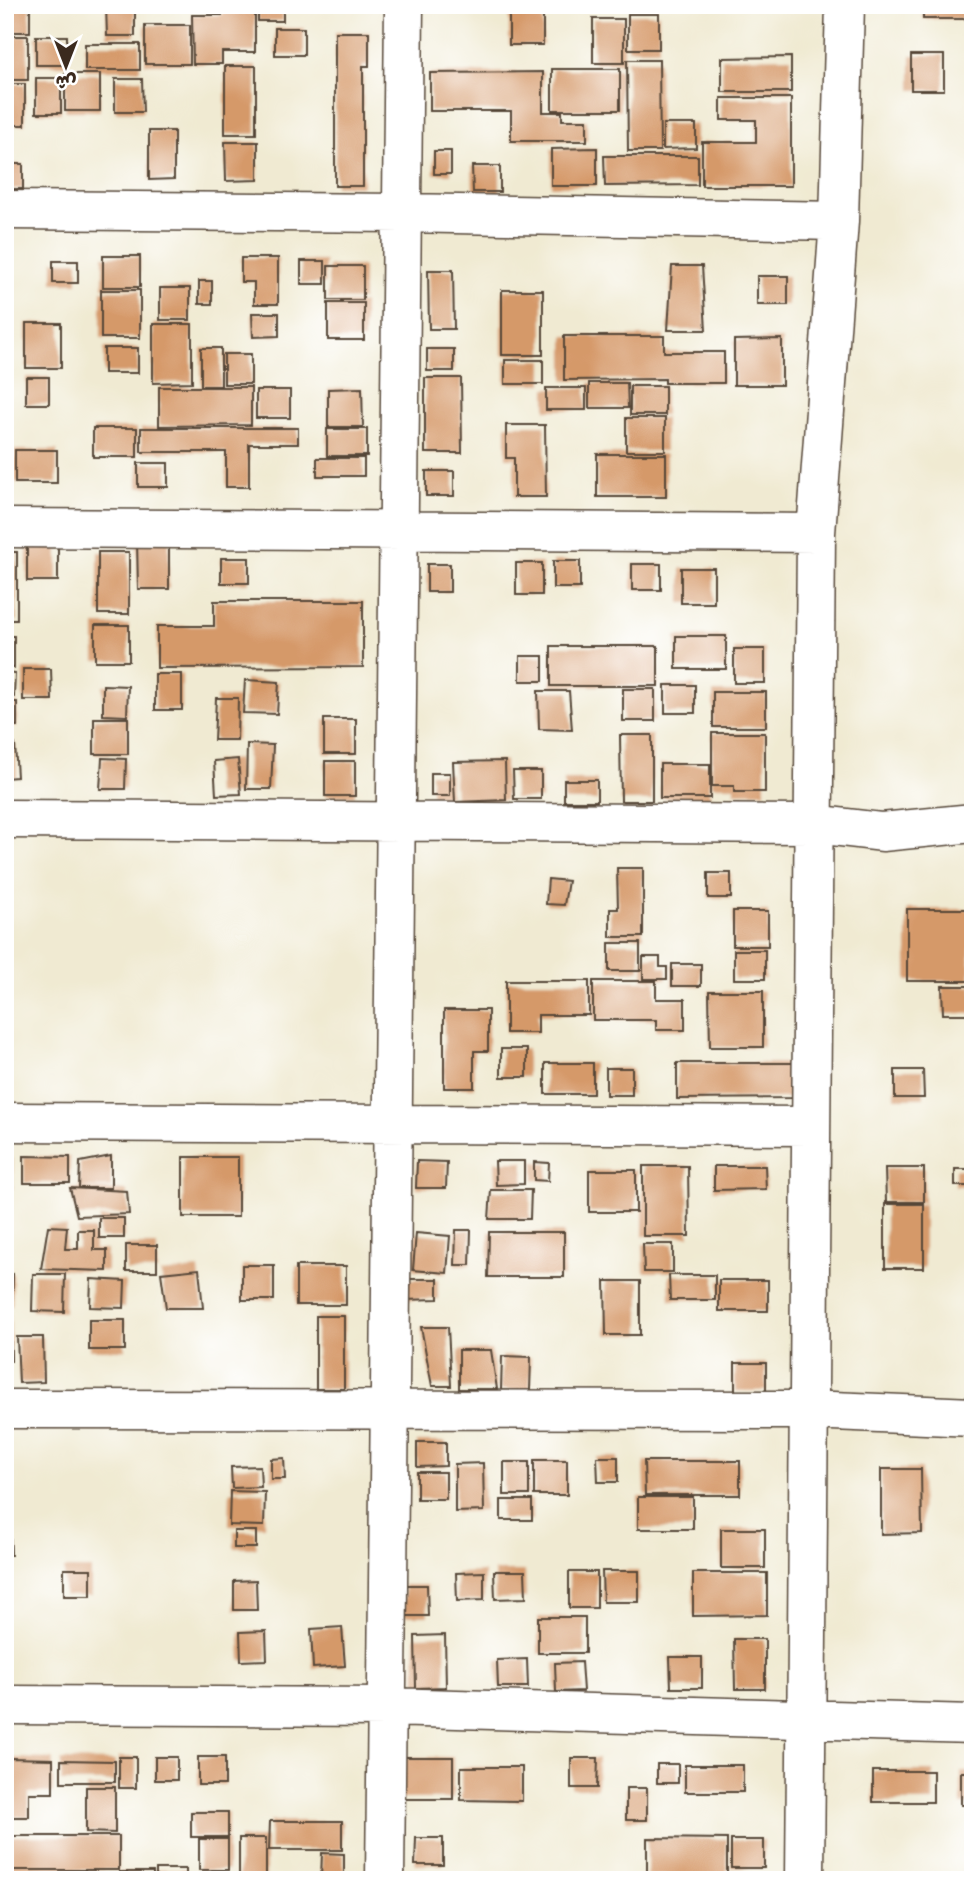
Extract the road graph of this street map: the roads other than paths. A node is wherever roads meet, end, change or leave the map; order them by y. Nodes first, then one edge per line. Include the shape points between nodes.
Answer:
1 (404, 5) edge
2 (845, 5) edge
3 (5, 210) edge
4 (402, 213) junction
5 (839, 221) junction
6 (5, 528) edge
7 (399, 530) junction
8 (816, 533) junction
9 (5, 819) edge
10 (396, 822) junction
11 (973, 823) edge
12 (814, 824) junction
13 (5, 1122) edge
14 (392, 1124) junction
15 (811, 1126) junction
16 (389, 1408) junction
17 (5, 1409) edge
18 (809, 1410) junction
19 (973, 1417) edge
20 (5, 1705) edge
21 (387, 1707) junction
22 (806, 1719) junction
23 (973, 1724) edge
24 (385, 1880) edge
25 (805, 1880) edge

1 - 4 street
2 - 5 street
3 - 4 street
4 - 5 street
4 - 7 street
5 - 8 street
6 - 7 street
7 - 8 street
7 - 10 street
8 - 12 street
9 - 10 street
10 - 12 street
10 - 14 street
11 - 12 street via 882,832
12 - 15 street
13 - 14 street
14 - 15 street
14 - 16 street
15 - 18 street
16 - 17 street
16 - 18 street
16 - 21 street
18 - 19 street
18 - 22 street
20 - 21 street
21 - 22 street
21 - 24 street
22 - 23 street
22 - 25 street

